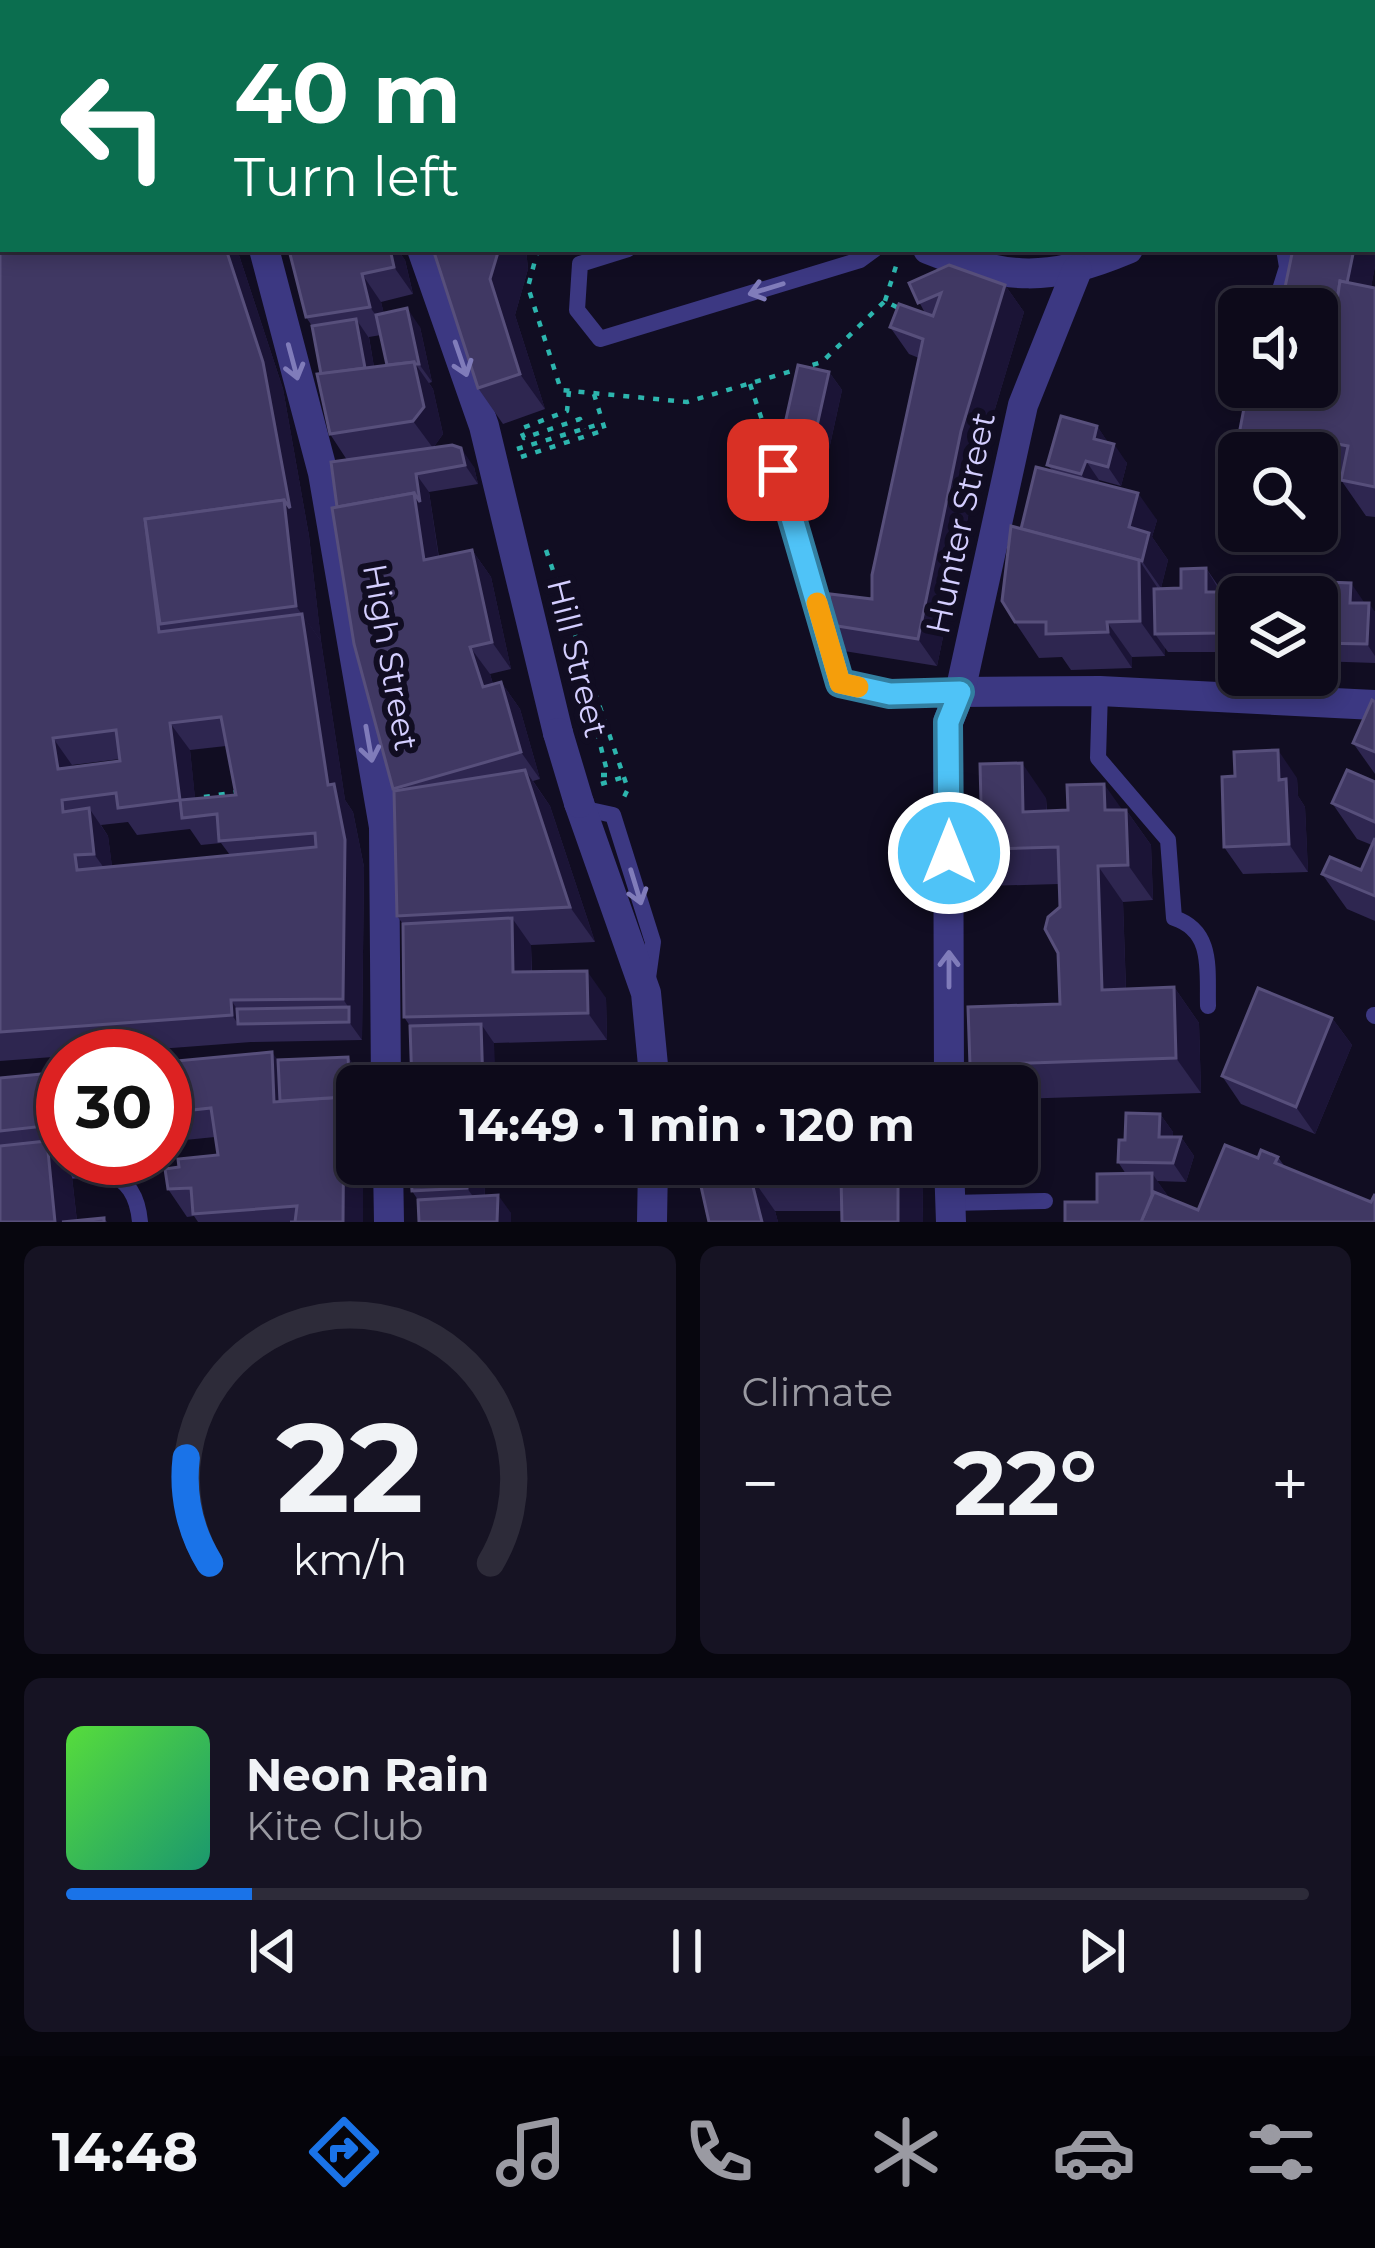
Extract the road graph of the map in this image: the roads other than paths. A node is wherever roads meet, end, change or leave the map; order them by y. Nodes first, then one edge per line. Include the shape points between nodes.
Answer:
1 (265, 252) edge
2 (423, 252) edge
3 (618, 252) edge
4 (871, 252) edge
5 (937, 252) edge
6 (1122, 252) edge
7 (1284, 252) edge
8 (1077, 270) junction
9 (1280, 288) edge
10 (778, 470) road end
11 (1100, 691) junction
12 (960, 692) junction
13 (1375, 705) edge
14 (579, 805) junction
15 (646, 993) junction
16 (1208, 1006) dead end
17 (379, 1065) edge
18 (653, 1065) edge
19 (949, 1065) edge
20 (22, 1175) edge
21 (388, 1185) edge
22 (653, 1185) edge
23 (1045, 1201) dead end
24 (951, 1213) edge
25 (140, 1222) edge
26 (389, 1222) edge
27 (652, 1222) edge

1 -> 17 street, High Street via 323,473 384,827
2 -> 14 street, Hill Street, bridge via 484,426
4 -> 3 lane via 600,339 577,310 580,264
5 - 8 street via 997,273
6 - 8 street
7 - 9 lane
8 - 12 street, Hunter Street via 1023,405
10 - 12 lane via 840,683 890,694
11 - 12 street
11 - 13 street
11 - 16 lane via 1097,758 1168,840 1174,919 1191,924 1206,947
19 -> 12 street, Hunter Street via 948,722
14 - 15 street, Hill Street
14 -> 15 lane via 613,815 653,942
15 - 18 street, Hill Street
20 - 25 lane via 89,1168 127,1182 138,1195
21 - 26 street
22 - 27 street
23 - 24 lane

